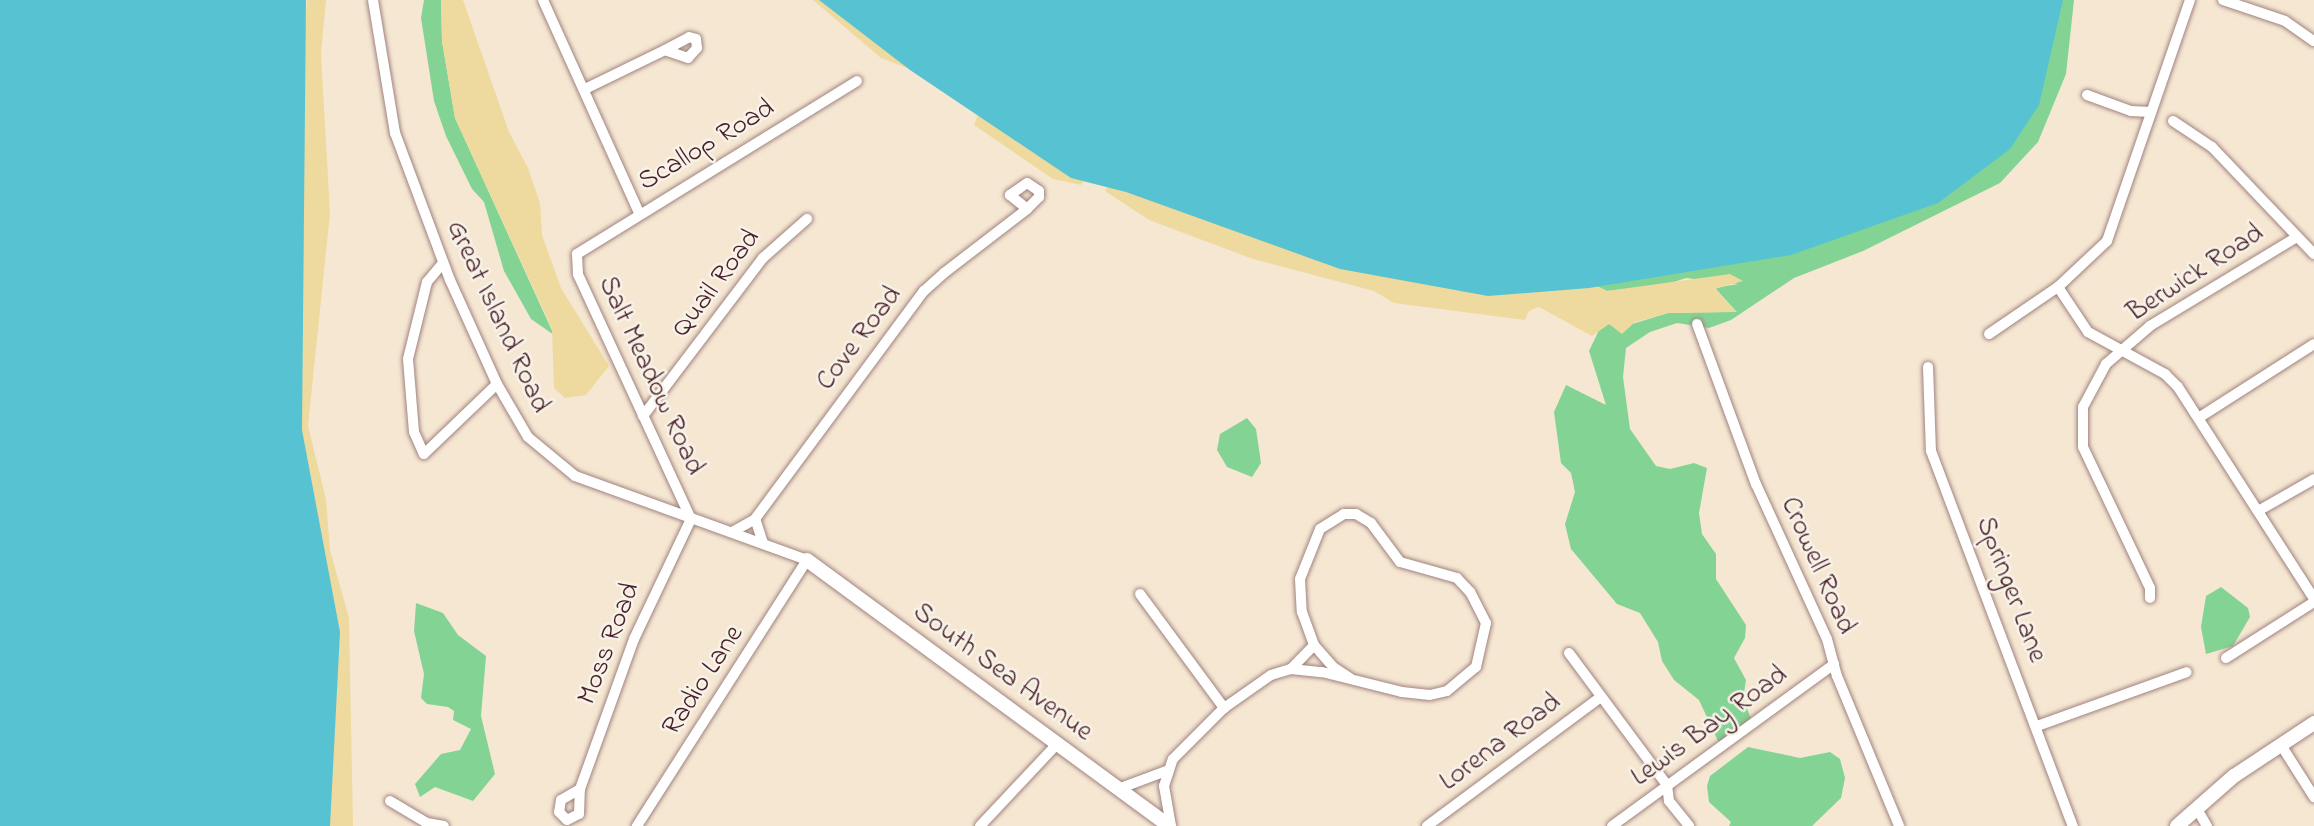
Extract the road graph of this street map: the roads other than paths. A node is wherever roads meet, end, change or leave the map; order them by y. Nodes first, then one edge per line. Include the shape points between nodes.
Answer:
1 (373, 0) edge
2 (543, 0) edge
3 (2189, 0) edge
4 (2223, 0) edge
5 (2314, 41) edge
6 (665, 50) dead end
7 (858, 81) dead end
8 (585, 89) junction
9 (2087, 95) dead end
10 (2151, 112) junction
11 (2173, 121) dead end
12 (1027, 209) dead end
13 (639, 213) junction
14 (807, 219) dead end
15 (2297, 237) junction
16 (580, 250) joint
17 (2314, 254) edge
18 (443, 263) junction
19 (2058, 287) junction
20 (1697, 324) dead end
21 (1989, 334) dead end
22 (2314, 344) edge
23 (2121, 352) junction
24 (1928, 367) dead end
25 (497, 384) junction
26 (643, 416) junction
27 (2200, 417) junction
28 (2314, 479) edge
29 (2258, 511) junction
30 (691, 519) junction
31 (755, 519) junction
32 (732, 532) junction
33 (763, 543) junction
34 (807, 560) junction
35 (1140, 594) dead end
36 (2150, 598) dead end
37 (2314, 601) edge
38 (1314, 645) junction
39 (1569, 653) dead end
40 (2226, 658) dead end
41 (1834, 664) junction
42 (1291, 669) junction
43 (2187, 672) dead end
44 (1350, 678) junction
45 (1601, 696) junction
46 (1223, 708) junction
47 (2314, 723) edge
48 (2038, 726) junction
49 (1057, 744) junction
50 (2281, 745) junction
51 (1166, 771) junction
52 (1667, 785) junction
53 (580, 789) dead end
54 (1118, 789) junction
55 (2314, 797) edge
56 (390, 801) dead end
57 (2197, 808) junction
58 (426, 825) edge
59 (444, 826) edge
60 (637, 826) edge
61 (980, 826) edge
62 (1170, 826) edge
63 (1427, 826) edge
64 (1612, 826) edge
65 (1689, 826) edge
66 (1899, 826) edge
67 (2073, 826) edge
68 (2177, 826) edge
69 (2207, 826) edge

1 - 18 street, Great Island Road via 395,133
2 - 8 street
3 - 10 street
4 - 5 street via 2285,21
6 - 8 street
7 - 13 street, Scallop Road
8 - 13 street
9 - 10 street via 2131,111
10 - 19 street via 2107,241
11 - 15 street via 2212,147
12 - 31 street, Cove Road via 924,291
13 - 16 street, Scallop Road
14 - 26 street, Quail Road via 763,258
15 - 17 street
15 - 23 street, Berwick Road via 2150,326
16 - 26 street, Salt Meadow Road via 578,274
18 - 25 street, Great Island Road
18 - 25 street via 427,282 408,359 414,432 424,454
19 - 21 street
19 - 23 street via 2088,332
20 - 41 street, Crowell Road via 1756,484 1827,639
22 - 27 street
23 - 27 street via 2165,374
23 - 36 street, Berwick Road via 2106,364 2092,388 2080,429 2090,462 2150,588
24 - 48 street, Springer Lane via 1931,451
25 - 30 street, Great Island Road via 528,437 563,469 611,492
26 - 30 street, Salt Meadow Road
27 - 29 street
28 - 29 street
29 - 37 street
30 - 32 street, Great Island Road
30 - 53 street, Moss Road via 644,614
31 - 32 street, Cove Road
31 - 33 street
32 - 33 street, Great Island Road
33 - 34 street, Great Island Road
34 - 49 street, South Sea Avenue
34 - 60 street, Radio Lane
35 - 46 street
37 - 40 street
38 - 42 street
38 - 44 street
38 - 44 street via 1301,612 1303,564 1320,529 1345,514 1364,516 1400,562 1457,579 1478,602 1486,623 1480,656 1468,677 1447,691 1418,695
39 - 45 street
41 - 52 street, Lewis Bay Road
41 - 66 street, Crowell Road
42 - 44 street
42 - 46 street via 1271,675
43 - 48 street
45 - 52 street
45 - 63 street, Lorena Road
46 - 51 street via 1184,745
47 - 50 street
48 - 67 street, Springer Lane
49 - 54 street, South Sea Avenue
49 - 61 street
50 - 55 street
50 - 57 street
51 - 54 street
51 - 62 street
52 - 64 street, Lewis Bay Road
52 - 65 street via 1669,801
54 - 62 street, South Sea Avenue
56 - 58 street
57 - 68 street
57 - 69 street
58 - 59 street

